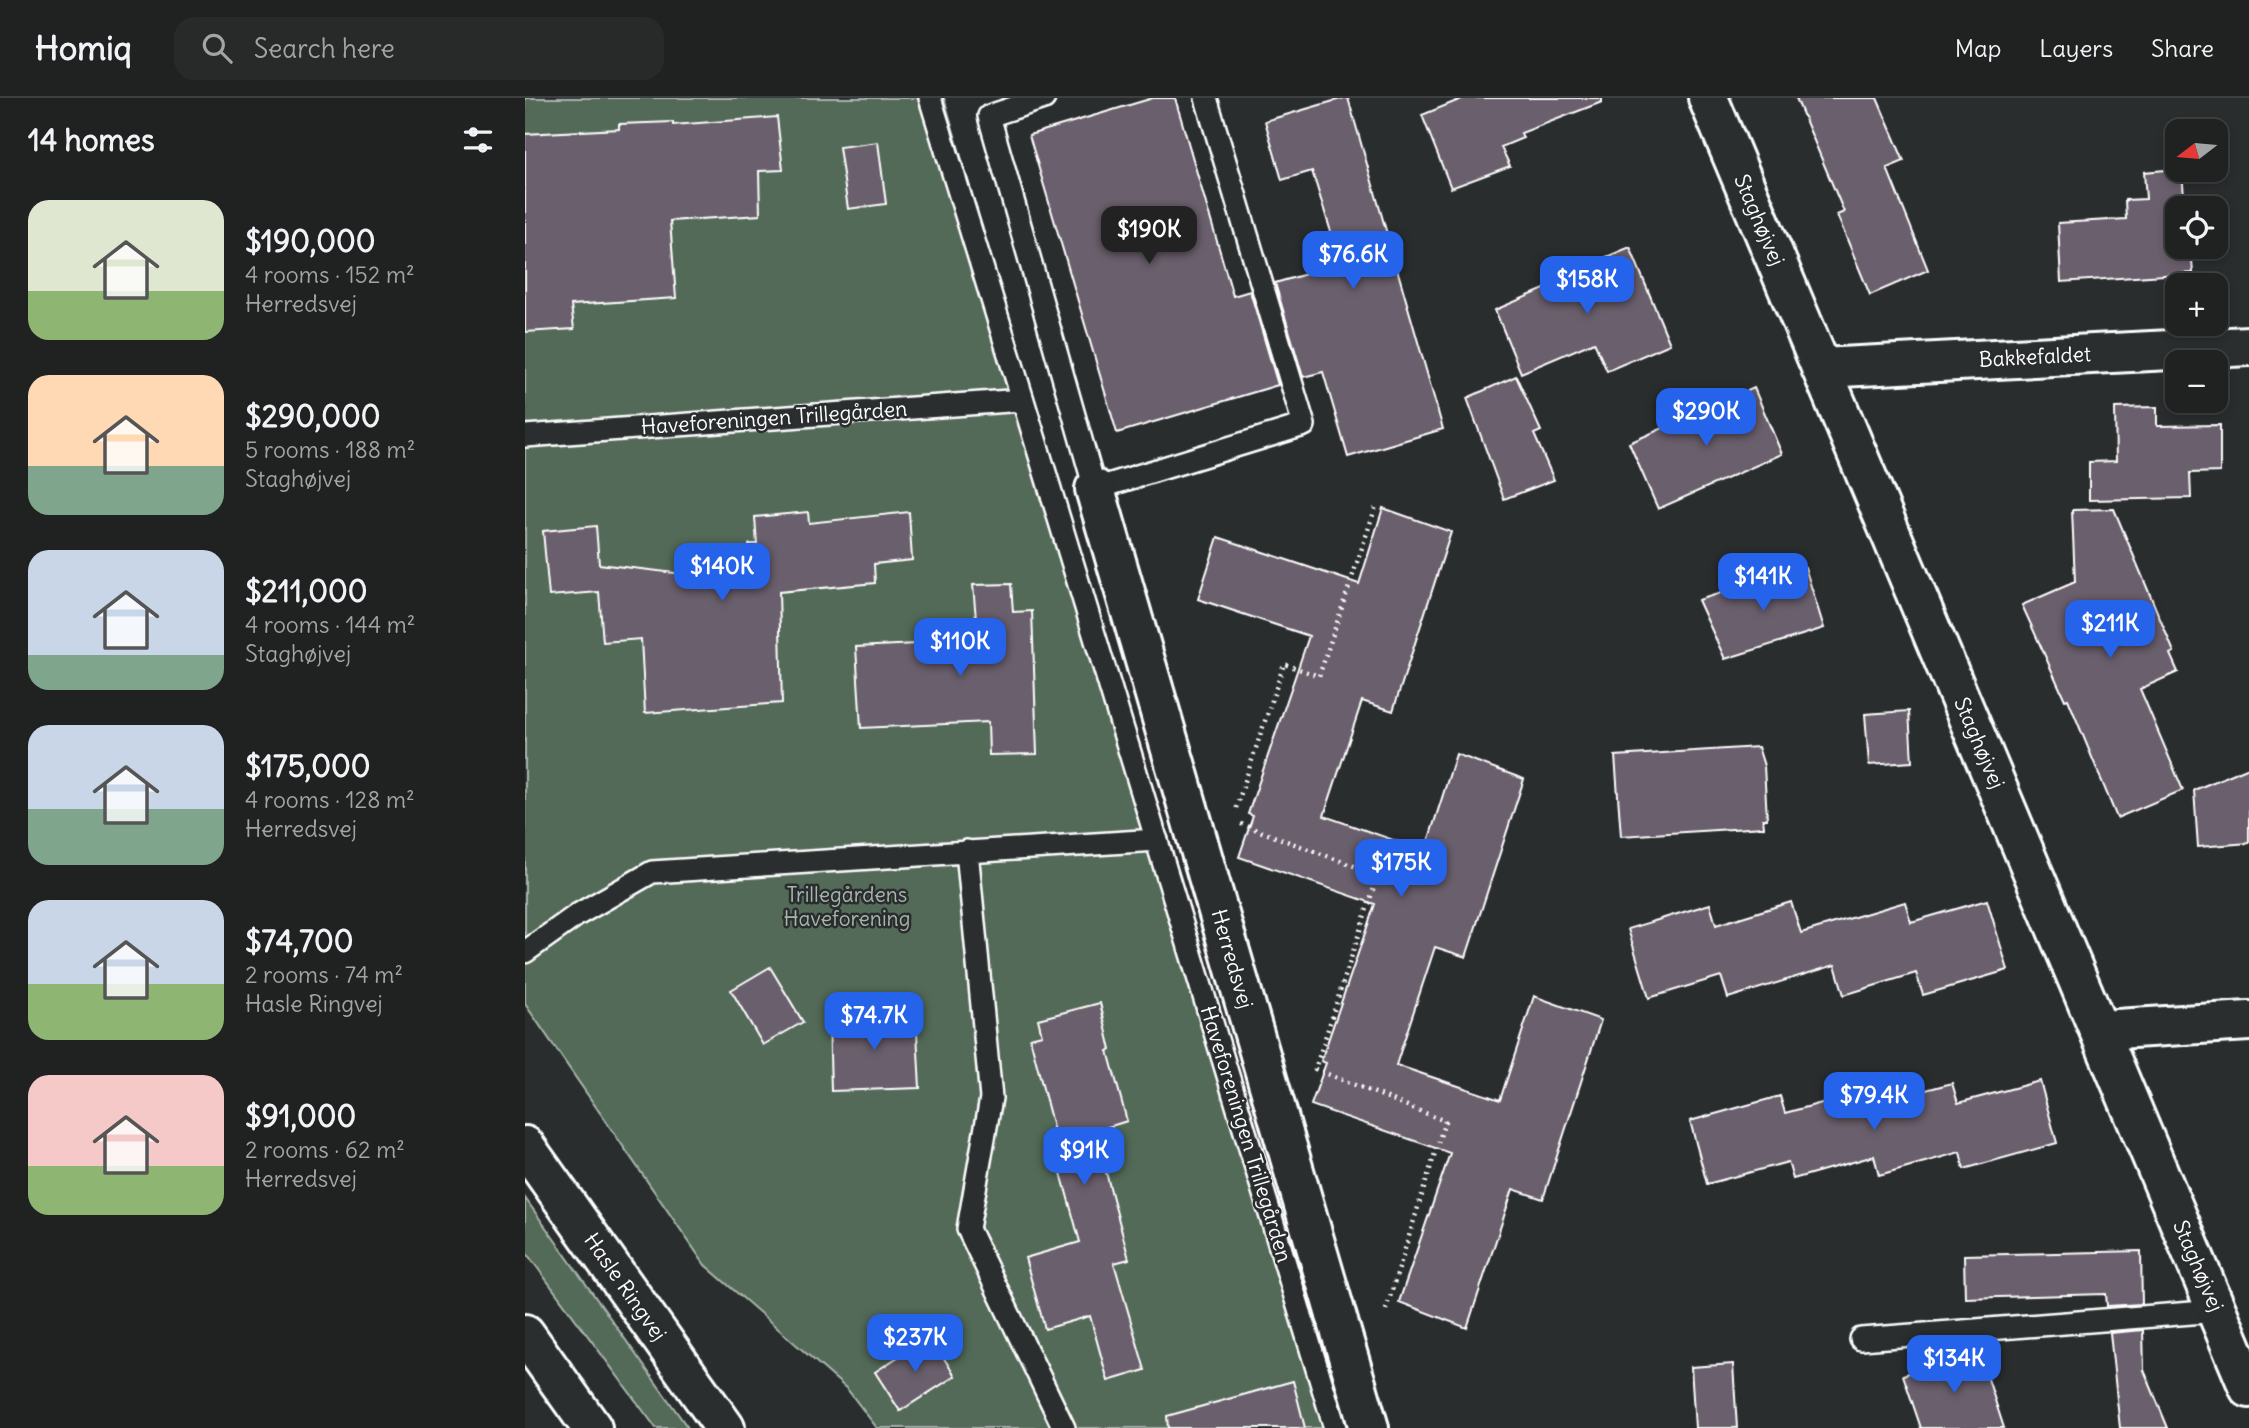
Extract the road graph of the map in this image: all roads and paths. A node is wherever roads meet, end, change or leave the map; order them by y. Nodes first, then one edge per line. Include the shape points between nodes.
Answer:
1 (930, 98) edge
2 (1044, 98) edge
3 (1206, 98) edge
4 (1708, 98) edge
5 (2249, 346) edge
6 (1821, 368) junction
7 (1023, 400) junction
8 (525, 436) edge
9 (1095, 489) junction
10 (1376, 506) dead end
11 (1157, 840) junction
12 (967, 851) junction
13 (525, 952) edge
14 (2249, 1021) edge
15 (2100, 1030) junction
16 (525, 1146) edge
17 (2217, 1311) junction
18 (1384, 1316) dead end
19 (525, 1334) edge
20 (1861, 1339) dead end
21 (2249, 1388) edge
22 (592, 1428) edge
23 (725, 1428) edge
24 (1064, 1428) edge
25 (1335, 1428) edge
26 (1369, 1428) edge

1 - 7 lane, Haveforeningen Trillegården
2 - 9 lane via 989,116
3 - 9 lane via 1304,425
4 - 6 street, Staghøjvej
5 - 6 street, Bakkefaldet
6 - 15 street, Staghøjvej
7 - 8 lane, Haveforeningen Trillegården
7 - 11 lane, Haveforeningen Trillegården
9 - 26 street, Herredsvej
10 - 18 path via 1319,676 1284,664 1232,820 1378,875 1315,1069 1445,1121
11 - 12 lane
11 - 25 lane, Haveforeningen Trillegården
12 - 13 lane via 652,872 577,915
12 - 24 lane via 991,1098 968,1229
14 - 15 street
15 - 17 street, Staghøjvej
16 - 23 street, Hasle Ringvej
17 - 20 lane
17 - 21 street, Staghøjvej
19 - 22 street

